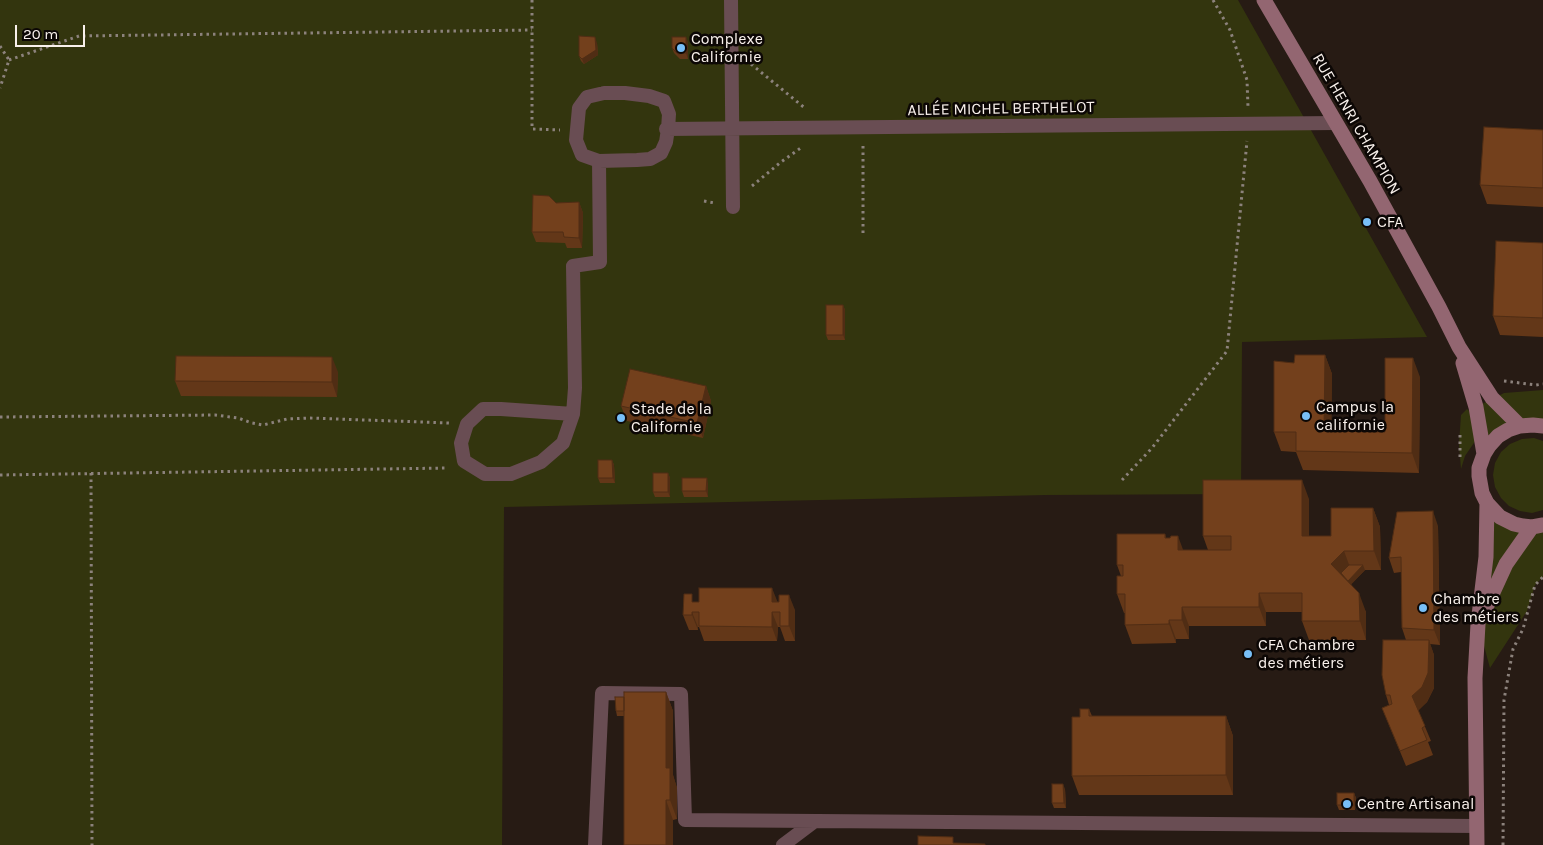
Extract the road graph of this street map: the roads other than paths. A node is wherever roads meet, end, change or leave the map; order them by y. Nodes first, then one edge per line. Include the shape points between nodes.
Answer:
1 (731, 0) edge
2 (1264, 0) edge
3 (1336, 123) junction
4 (667, 129) junction
5 (732, 129) junction
6 (599, 161) junction
7 (733, 207) dead end
8 (1459, 347) junction
9 (573, 414) junction
10 (1520, 426) junction
11 (1543, 426) edge
12 (1484, 454) junction
13 (1487, 502) junction
14 (1537, 526) edge
15 (1478, 624) junction
16 (815, 821) junction
17 (1477, 826) junction
18 (595, 845) edge
19 (783, 845) edge
20 (1476, 845) edge

1 - 5 lane
2 - 3 street, RUE HENRI CHAMPION
3 - 5 lane, ALLÉE MICHEL BERTHELOT
3 - 8 street, RUE HENRI CHAMPION
4 - 5 lane, ALLÉE MICHEL BERTHELOT
4 - 6 lane via 666,142 660,153 650,159
4 - 6 lane via 669,114 664,101 625,93 587,97 578,108 576,140 582,155
5 - 7 lane
6 - 9 lane via 600,262 573,266
8 - 10 street, RUE HENRI CHAMPION via 1492,398
8 - 12 street, RUE HENRI CHAMPION via 1476,408
9 - 9 lane via 563,443 541,462 511,474 486,474 464,462 461,443 468,424 484,409
10 - 11 street
10 - 12 street via 1498,436
12 - 13 street via 1479,476
13 - 14 street via 1505,520
13 - 15 street via 1486,557
14 - 15 street via 1506,564
15 - 17 street via 1475,678
16 - 17 lane
16 - 18 lane via 684,820 681,694 602,693
16 - 19 lane
17 - 20 street

